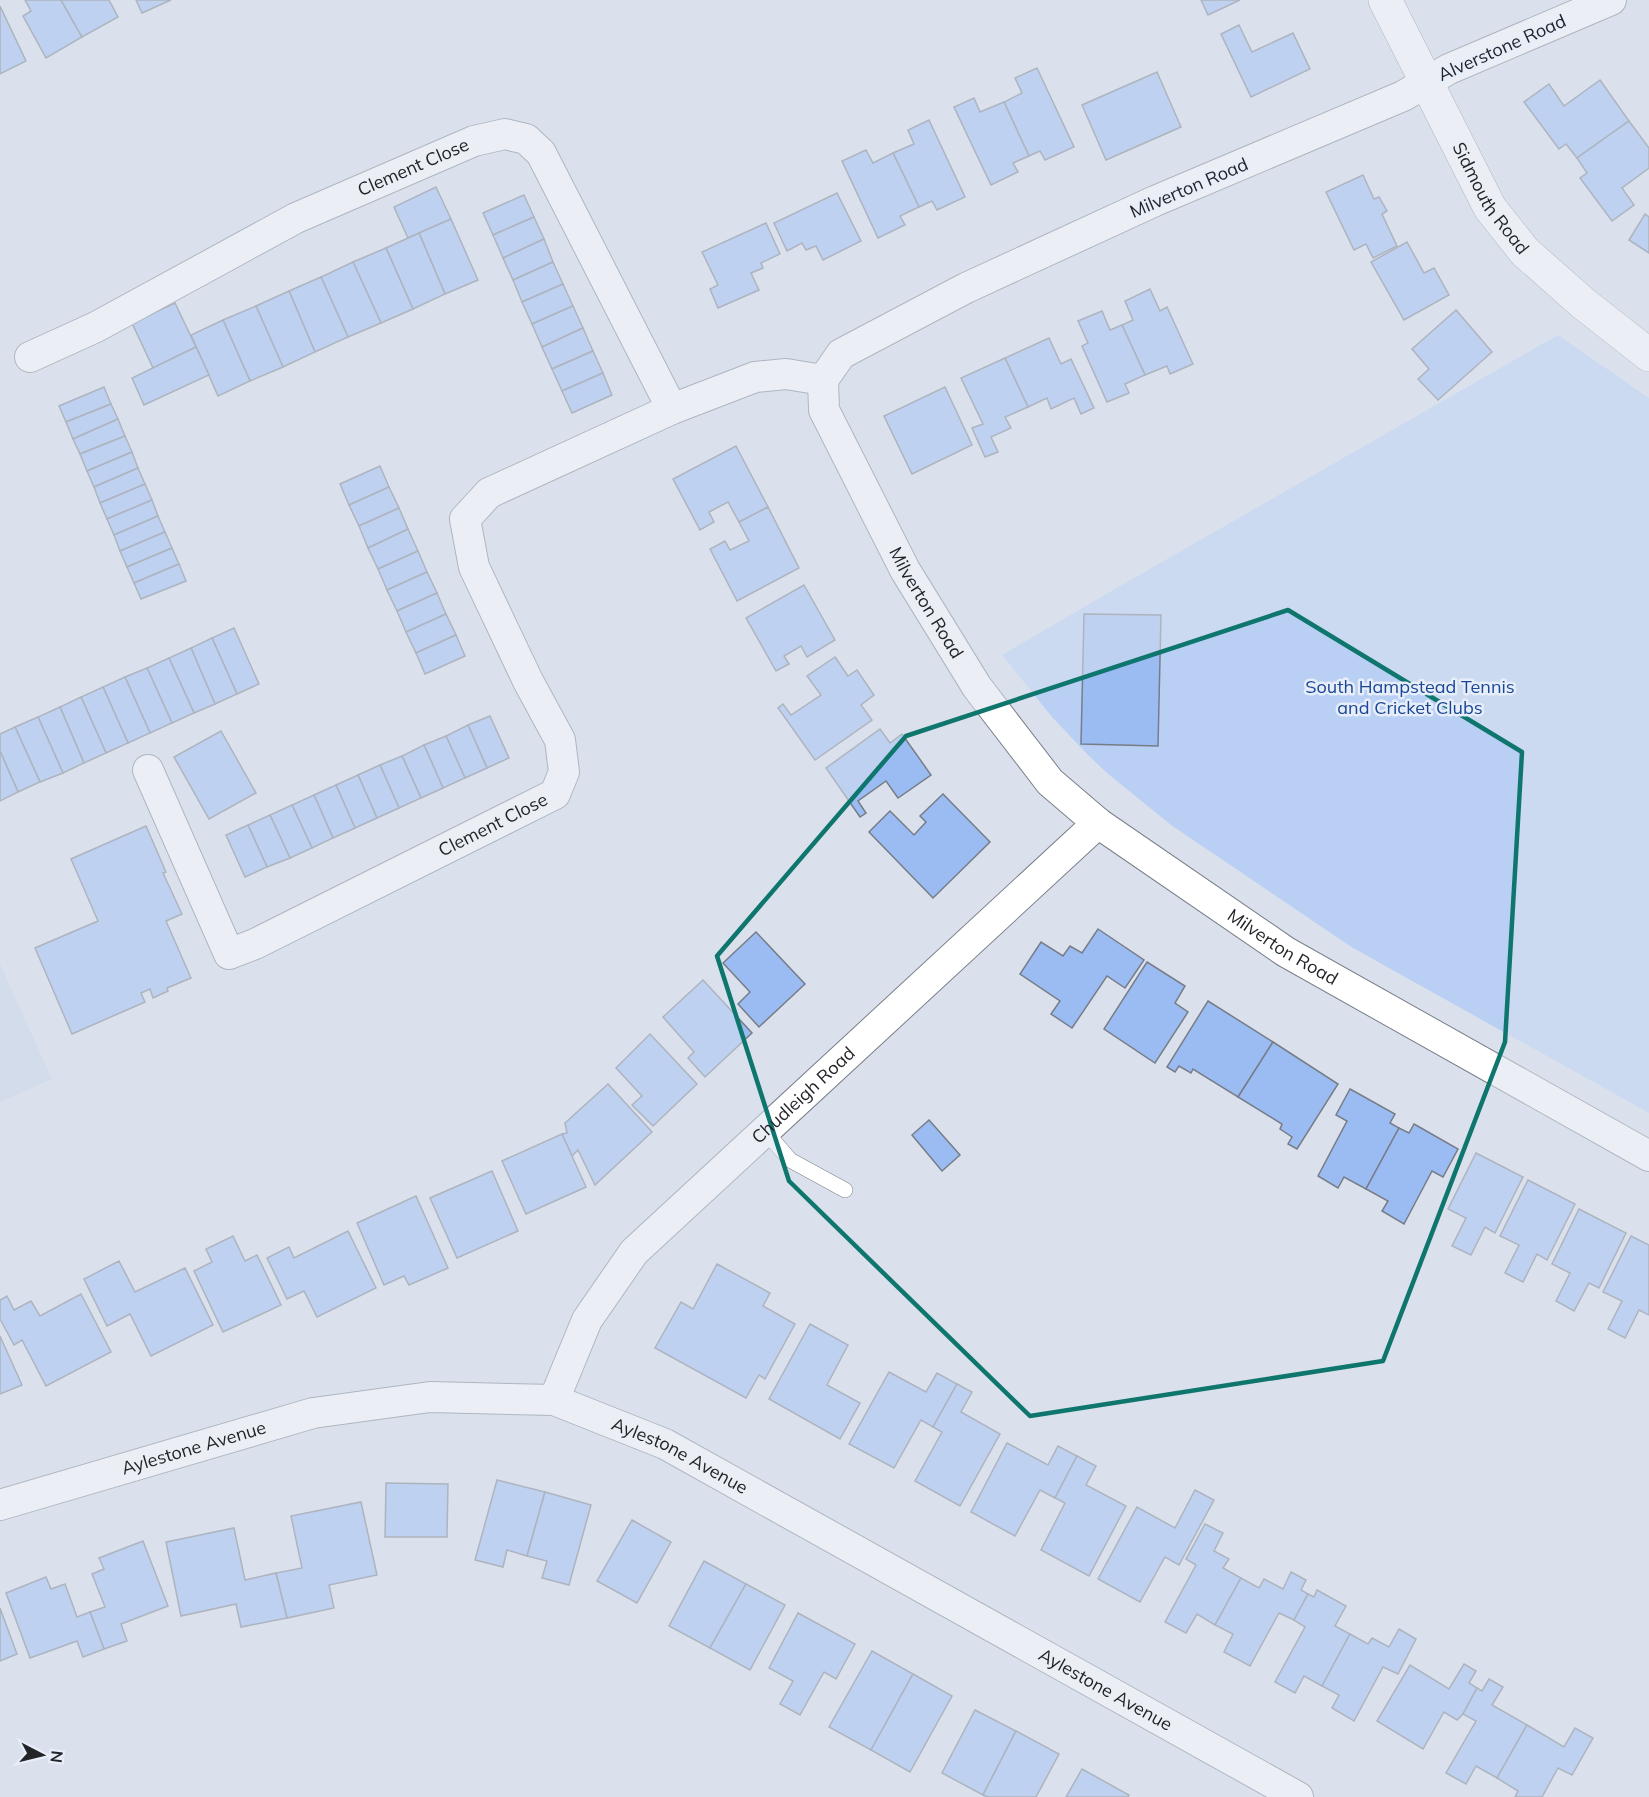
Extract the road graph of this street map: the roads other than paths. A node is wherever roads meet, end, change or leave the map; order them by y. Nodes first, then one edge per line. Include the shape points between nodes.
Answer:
1 (1385, 0) edge
2 (1611, 0) edge
3 (1426, 83) junction
4 (1649, 355) edge
5 (30, 357) dead end
6 (823, 380) junction
7 (672, 409) junction
8 (148, 770) dead end
9 (1098, 823) junction
10 (765, 1131) junction
11 (1649, 1156) edge
12 (845, 1190) dead end
13 (554, 1400) junction
14 (0, 1505) edge
15 (1298, 1797) edge

1 - 3 street, Sidmouth Road
2 - 3 street, Alverstone Road via 1449,69
3 - 4 street, Sidmouth Road via 1490,208 1525,252
3 - 6 street, Milverton Road via 966,288 841,354
5 - 7 street, Clement Close via 96,327 296,218 474,141 505,134 526,139 541,153
6 - 7 street, Clement Close via 786,374 755,377
6 - 9 street, Milverton Road via 824,410 838,438 905,570 977,687 1050,782
7 - 8 street, Clement Close via 489,493 465,519 474,567 560,740 564,772 555,794 230,954
9 - 10 street, Chudleigh Road
9 - 11 street, Milverton Road via 1286,952
10 - 12 lane via 790,1160
10 - 13 street, Chudleigh Road via 634,1252 587,1320
13 - 14 street, Aylestone Avenue via 430,1397 313,1413
13 - 15 street, Aylestone Avenue via 665,1444

